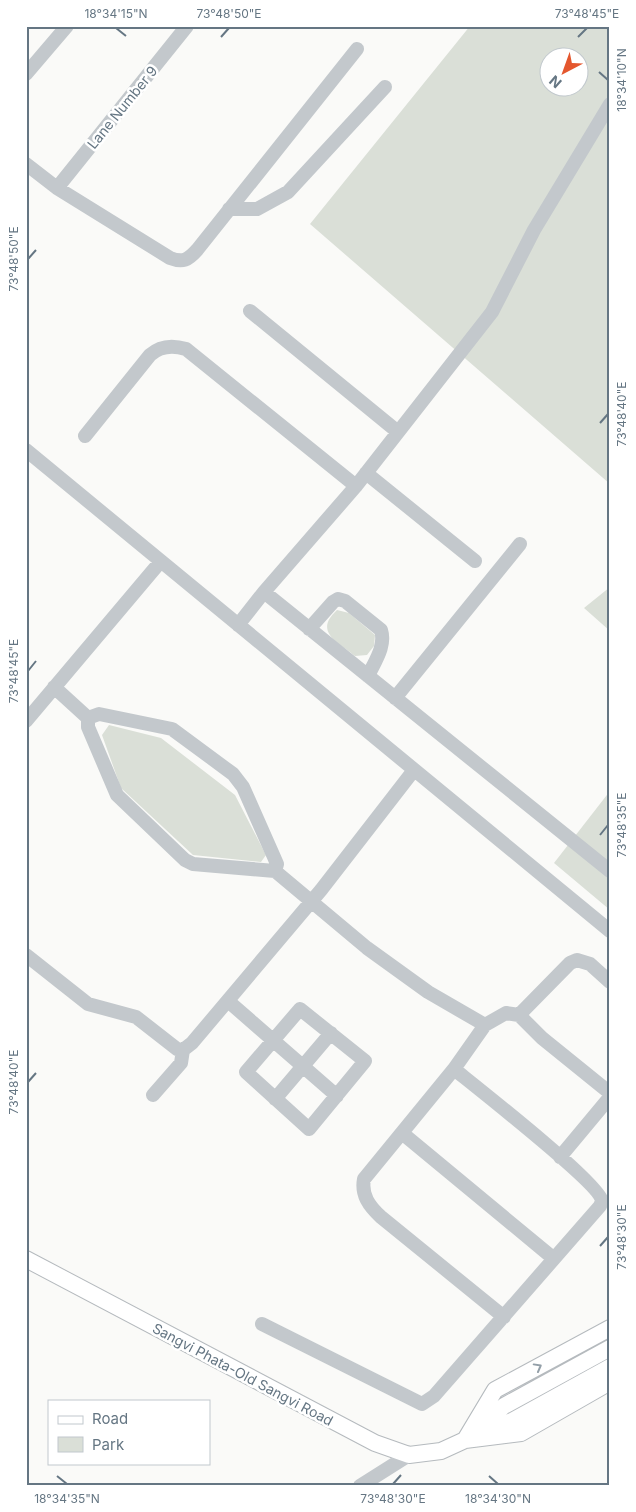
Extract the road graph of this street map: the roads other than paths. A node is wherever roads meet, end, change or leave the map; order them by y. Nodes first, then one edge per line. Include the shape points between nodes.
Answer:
1 (68, 26) edge
2 (187, 26) edge
3 (357, 50) dead end
4 (26, 74) edge
5 (385, 87) dead end
6 (610, 104) edge
7 (26, 164) edge
8 (57, 188) junction
9 (229, 209) junction
10 (250, 311) dead end
11 (398, 432) junction
12 (85, 436) dead end
13 (26, 450) edge
14 (366, 473) junction
15 (356, 486) junction
16 (520, 544) dead end
17 (162, 561) junction
18 (475, 562) dead end
19 (264, 592) junction
20 (238, 625) junction
21 (309, 629) junction
22 (368, 676) junction
23 (54, 687) junction
24 (395, 698) junction
25 (29, 712) edge
26 (88, 718) junction
27 (414, 770) junction
28 (276, 871) junction
29 (610, 871) edge
30 (312, 901) junction
31 (610, 931) edge
32 (26, 955) edge
33 (610, 982) edge
34 (228, 1001) junction
35 (519, 1015) junction
36 (485, 1025) junction
37 (330, 1033) junction
38 (273, 1040) junction
39 (183, 1050) junction
40 (303, 1066) junction
41 (454, 1068) junction
42 (610, 1092) edge
43 (153, 1095) dead end
44 (337, 1096) junction
45 (610, 1097) edge
46 (275, 1099) junction
47 (402, 1133) junction
48 (560, 1157) junction
49 (553, 1258) junction
50 (26, 1259) edge
51 (504, 1316) junction
52 (262, 1324) dead end
53 (610, 1328) edge
54 (610, 1348) edge
55 (610, 1367) edge
56 (610, 1382) edge
57 (465, 1440) junction
58 (409, 1455) junction
59 (361, 1485) edge

1 - 4 street
2 - 8 street, Lane Number 9
3 - 9 street
5 - 9 street via 288,192 257,209
6 - 11 street via 534,230 492,312
7 - 8 street
8 - 9 street via 180,262 189,258
10 - 11 street
11 - 14 street
12 - 15 street via 150,355 157,349 177,346
13 - 17 street
14 - 15 street
14 - 18 street
15 - 19 street
16 - 24 street
17 - 20 street
17 - 23 street
19 - 20 street
19 - 21 street
20 - 27 street
21 - 22 street
21 - 22 street via 327,606 338,599 381,630 384,642
22 - 24 street
23 - 25 street
23 - 26 street
24 - 29 street
26 - 28 street via 88,727 117,794 185,860 193,864
26 - 28 street via 99,714 172,729 233,774 243,787 263,831 277,864
27 - 30 street
27 - 31 street
28 - 30 street
30 - 34 street
30 - 36 street via 374,954 428,992
32 - 39 street via 88,1004 136,1017 177,1049
33 - 35 street via 590,964 577,960 570,963
34 - 38 street
34 - 39 street
35 - 36 street via 506,1013
35 - 42 street via 542,1038
36 - 41 street
37 - 38 street via 300,1009
37 - 40 street
37 - 44 street via 365,1061
38 - 40 street
38 - 46 street via 246,1072
39 - 43 street via 181,1063
40 - 44 street
40 - 46 street
41 - 47 street
41 - 48 street
44 - 46 street via 309,1129
45 - 48 street
47 - 49 street
47 - 51 street via 364,1179 364,1195 381,1217
48 - 49 street via 602,1196 602,1201
49 - 51 street
50 - 58 main road, Sangvi Phata-Old Sangvi Road via 375,1443
51 - 52 street via 429,1401 422,1404
57 -> 53 main road via 495,1390
54 - 57 main road via 504,1406
55 - 57 main road via 512,1421
56 - 57 main road, Sangvi Phata-Old Sangvi Road via 521,1433
57 - 58 main road, Sangvi Phata-Old Sangvi Road via 441,1451
58 - 59 street

